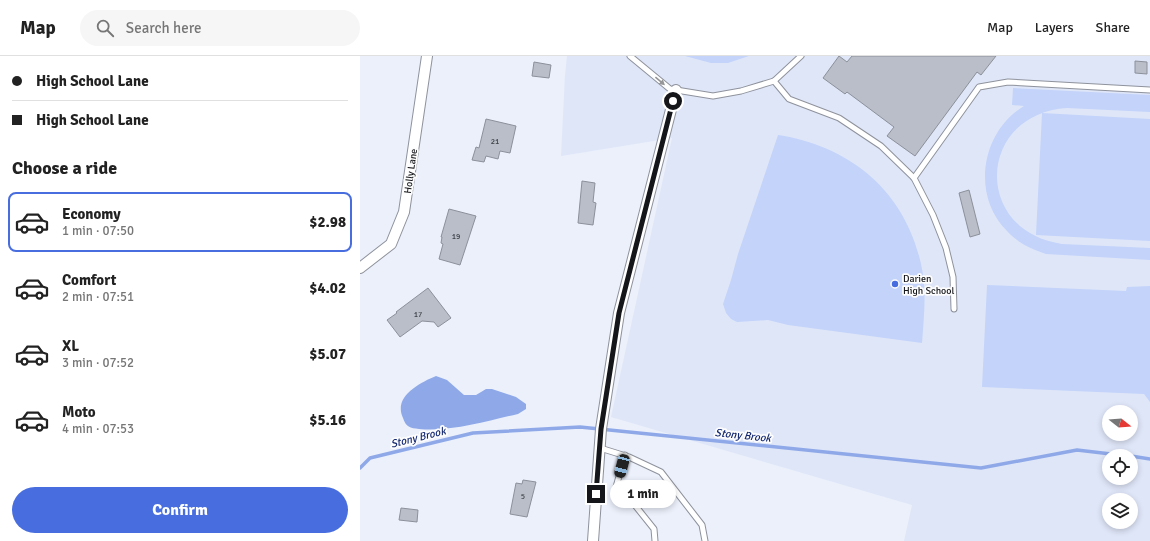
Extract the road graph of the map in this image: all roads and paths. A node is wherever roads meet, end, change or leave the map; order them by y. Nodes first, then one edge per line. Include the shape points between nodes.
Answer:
1 (426, 56) edge
2 (630, 56) edge
3 (801, 56) edge
4 (774, 81) junction
5 (676, 90) junction
6 (1150, 90) edge
7 (914, 178) junction
8 (360, 268) edge
9 (954, 308) dead end
10 (600, 448) junction
11 (625, 456) junction
12 (593, 541) edge
13 (655, 541) edge
14 (705, 541) edge

1 - 8 street, Holly Lane via 404,212 391,244
2 -> 5 lane via 670,89
3 - 4 lane
4 - 5 lane via 713,96
4 - 7 lane via 789,100 839,118 881,146
5 - 10 street via 619,313
6 - 7 lane via 1008,82 979,87
7 - 9 lane via 946,248 953,277
10 - 11 lane
10 - 12 street
11 - 13 lane via 616,487 634,504 654,530
11 - 14 lane via 661,472 702,525

